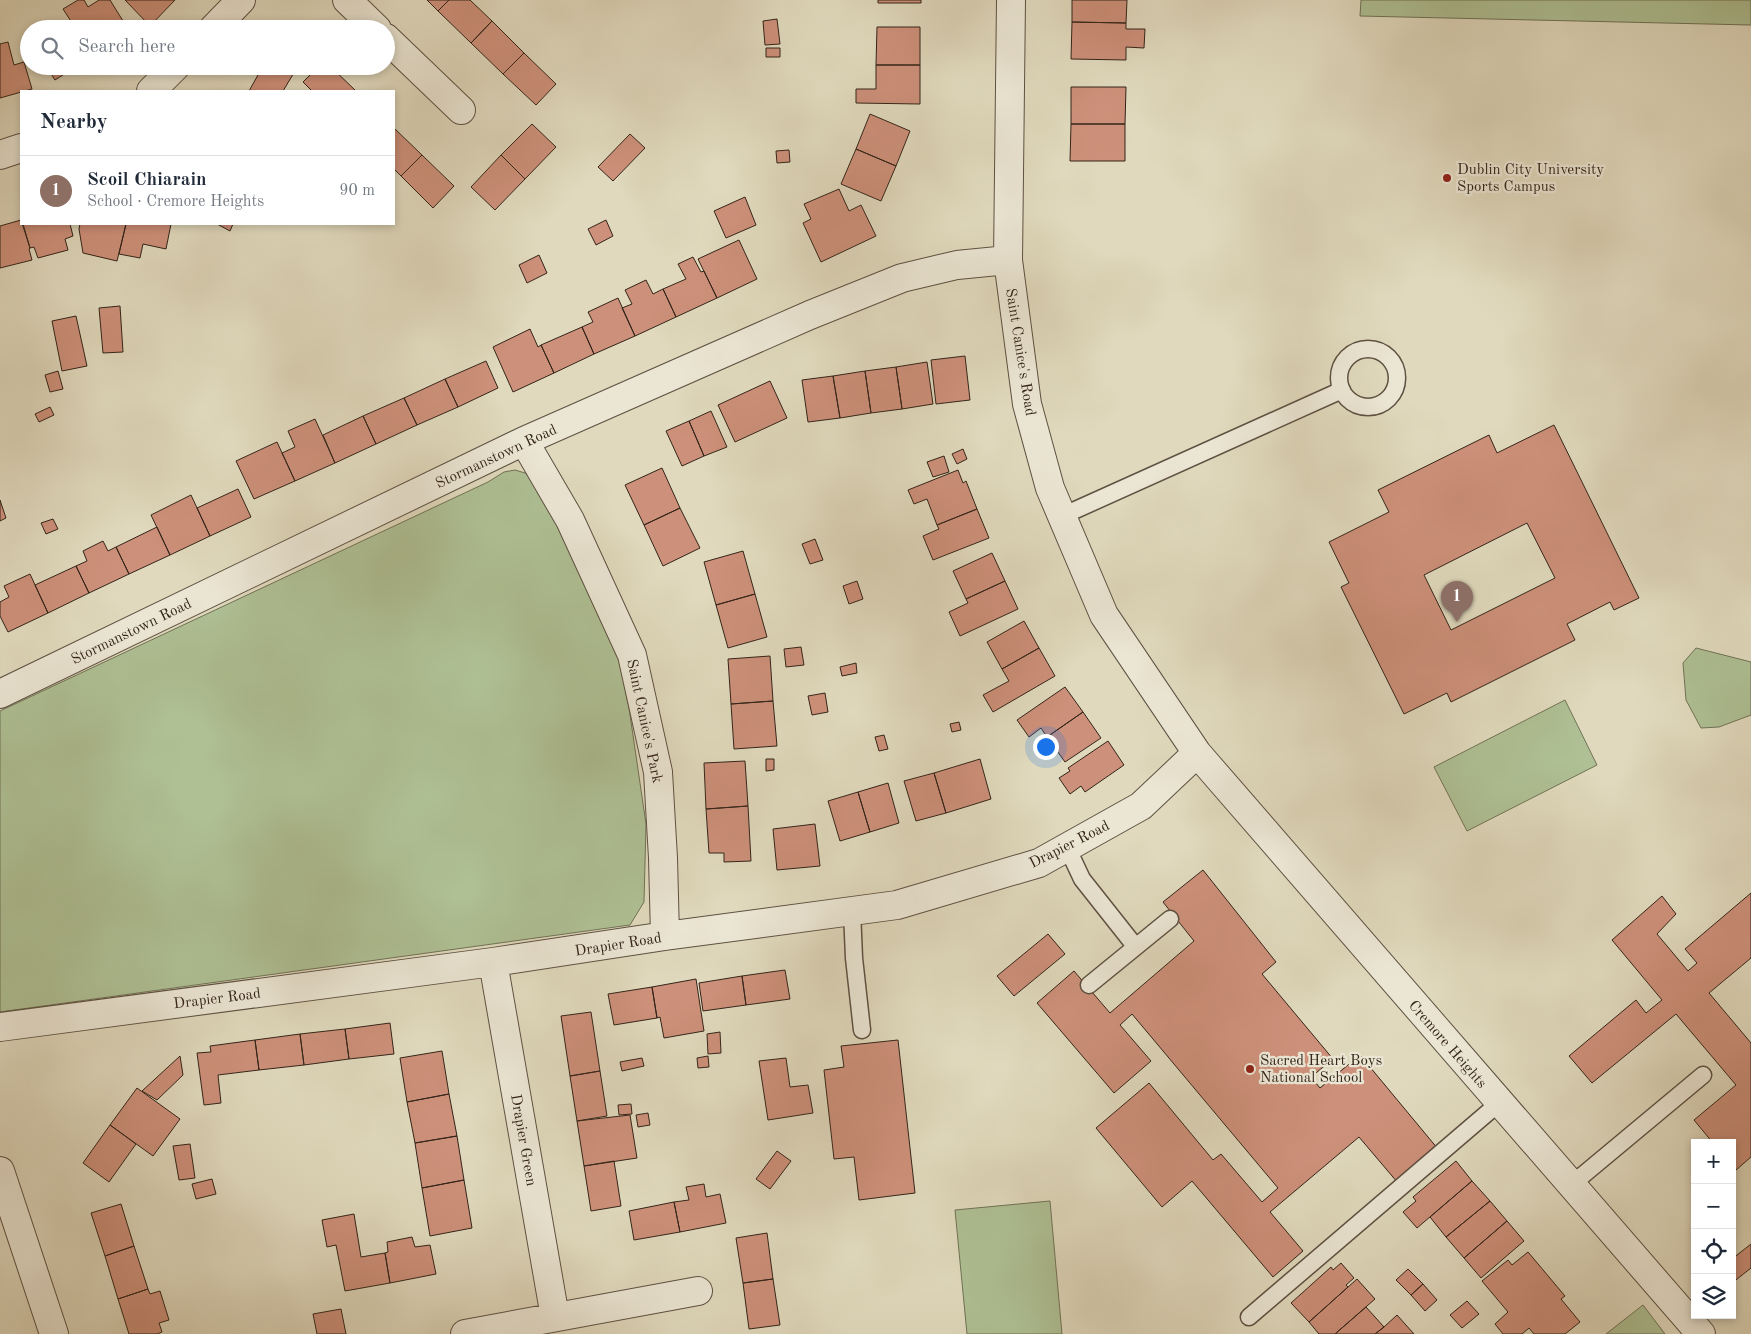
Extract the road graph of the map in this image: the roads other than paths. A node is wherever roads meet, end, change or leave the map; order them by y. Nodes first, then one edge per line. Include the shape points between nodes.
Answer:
1 (241, 0) edge
2 (347, 0) edge
3 (1011, 0) edge
4 (222, 20) edge
5 (368, 20) edge
6 (395, 47) edge
7 (167, 75) edge
8 (152, 90) edge
9 (461, 110) dead end
10 (20, 148) edge
11 (0, 155) edge
12 (1008, 260) junction
13 (1342, 390) dead end
14 (524, 442) junction
15 (1062, 516) junction
16 (0, 694) edge
17 (1197, 753) junction
18 (1067, 847) junction
19 (852, 911) junction
20 (1170, 919) dead end
21 (665, 936) junction
22 (1135, 946) junction
23 (492, 962) junction
24 (1089, 985) dead end
25 (0, 1027) edge
26 (862, 1030) dead end
27 (1703, 1075) dead end
28 (1499, 1103) junction
29 (0, 1171) edge
30 (1571, 1185) junction
31 (698, 1291) dead end
32 (556, 1317) junction
33 (1249, 1317) dead end
34 (54, 1334) edge
35 (465, 1334) edge
36 (1701, 1334) edge

1 - 4 street
2 - 5 street
3 - 12 street, Saint Canice's Road
6 - 9 street
7 - 8 street
10 - 11 street
12 - 14 street, Stormanstown Road via 957,264 902,278 810,315
12 - 15 street, Saint Canice's Road via 1026,404 1050,488
13 - 15 lane
14 - 16 street, Stormanstown Road
14 - 21 street, Saint Canice's Park via 570,520 632,655 658,772
15 - 17 street, Saint Canice's Road via 1104,615
17 - 18 street, Drapier Road via 1141,806
17 - 28 street, Cremore Heights
18 - 19 street, Drapier Road via 1039,862 897,905
18 - 22 lane via 1082,879
19 - 21 street, Drapier Road
19 - 26 lane
20 - 22 lane
21 - 23 street, Drapier Road
22 - 24 lane
23 - 25 street, Drapier Road
23 - 32 street, Drapier Green
27 - 30 lane
28 - 30 street, Cremore Heights
28 - 33 lane
29 - 34 street
30 - 36 street, Cremore Heights
31 - 32 street
32 - 35 street

